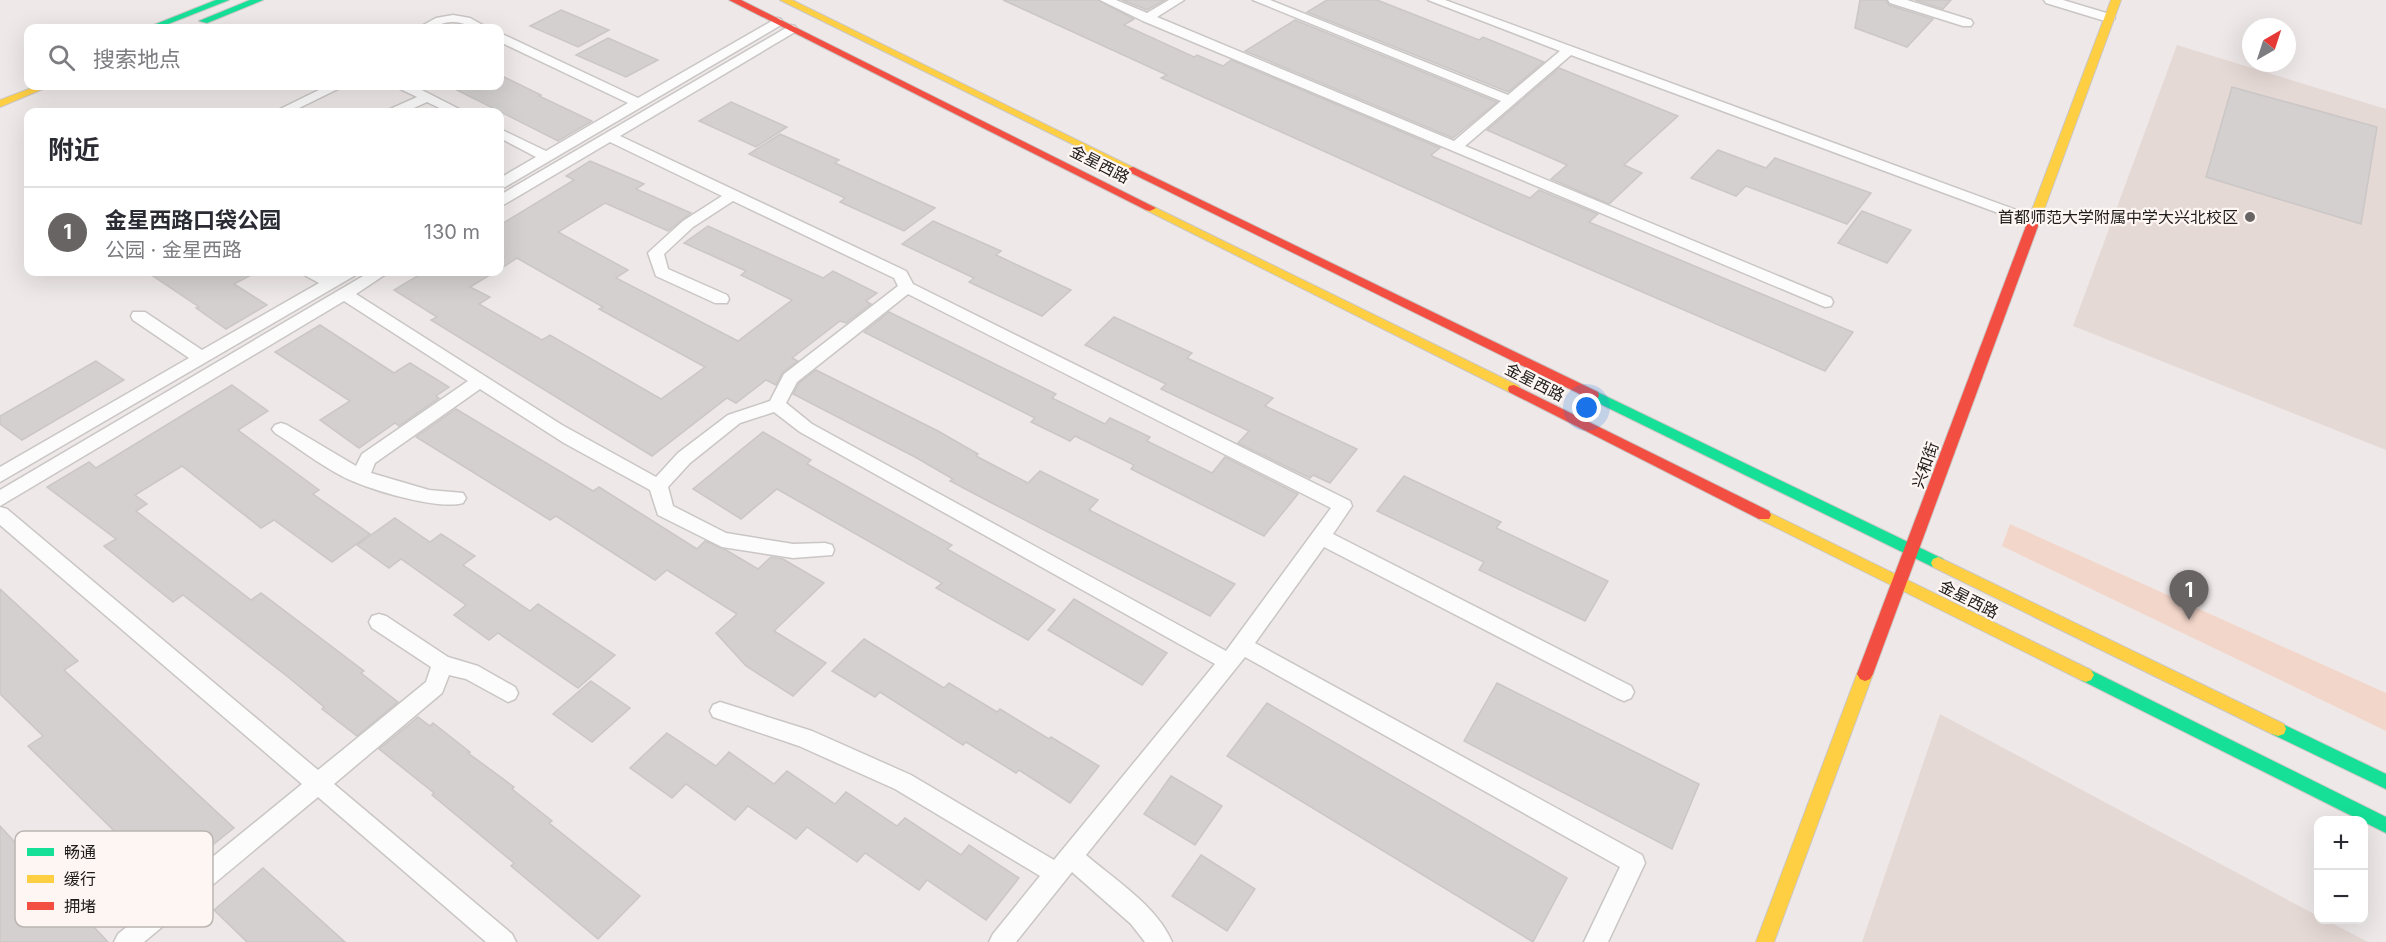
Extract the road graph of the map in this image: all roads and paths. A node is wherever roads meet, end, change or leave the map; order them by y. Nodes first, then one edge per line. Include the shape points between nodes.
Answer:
1 (224, 0) edge
2 (258, 0) edge
3 (734, 0) edge
4 (785, 0) edge
5 (1106, 0) edge
6 (1178, 0) edge
7 (1259, 0) edge
8 (1434, 0) edge
9 (1894, 0) edge
10 (2050, 0) edge
11 (2116, 0) edge
12 (1147, 18) junction
13 (2109, 18) junction
14 (777, 22) junction
15 (161, 24) edge
16 (196, 24) edge
17 (432, 24) edge
18 (474, 24) edge
19 (1966, 24) dead end
20 (791, 29) junction
21 (504, 39) edge
22 (1569, 50) junction
23 (24, 81) edge
24 (0, 90) edge
25 (35, 90) edge
26 (328, 90) edge
27 (413, 90) edge
28 (427, 97) junction
29 (1510, 100) junction
30 (638, 103) junction
31 (0, 104) edge
32 (290, 108) edge
33 (404, 108) edge
34 (450, 108) edge
35 (504, 135) edge
36 (609, 136) junction
37 (1455, 147) junction
38 (546, 157) junction
39 (504, 182) edge
40 (733, 195) junction
41 (504, 199) edge
42 (2033, 221) junction
43 (319, 276) edge
44 (341, 276) edge
45 (374, 276) edge
46 (330, 282) junction
47 (908, 287) junction
48 (344, 294) junction
49 (721, 299) dead end
50 (1825, 302) dead end
51 (139, 316) dead end
52 (197, 355) dead end
53 (480, 381) junction
54 (777, 405) junction
55 (281, 429) dead end
56 (0, 475) edge
57 (360, 477) junction
58 (658, 486) junction
59 (457, 498) dead end
60 (0, 499) edge
61 (0, 513) edge
62 (1321, 537) junction
63 (825, 550) dead end
64 (1911, 551) junction
65 (1900, 583) junction
66 (379, 622) dead end
67 (1236, 654) junction
68 (442, 664) junction
69 (1623, 692) dead end
70 (508, 693) dead end
71 (720, 711) dead end
72 (2386, 782) edge
73 (317, 783) junction
74 (2386, 825) edge
75 (1064, 865) junction
76 (213, 870) edge
77 (144, 927) edge
78 (126, 942) edge
79 (504, 942) edge
80 (1001, 942) edge
81 (1160, 942) edge
82 (1596, 942) edge
83 (1765, 942) edge

1 - 15 main road
2 - 16 main road
3 - 14 main road, 金星西路
4 - 64 main road, 金星西路
5 - 12 lane
6 - 12 lane
7 - 29 lane
8 - 22 lane
9 - 19 lane
10 - 13 lane
11 - 13 main road, 兴和街
12 - 37 lane
13 - 42 main road, 兴和街
14 - 20 main road, 金星西路
14 - 30 lane
17 - 18 lane via 443,18 461,18
20 - 36 lane
20 - 65 main road, 金星西路
21 - 30 lane
22 - 29 lane
22 - 42 lane
23 - 24 main road
25 - 31 main road
26 - 32 lane
27 - 28 lane
28 - 33 lane
28 - 34 lane
29 - 37 lane
30 - 38 lane
35 - 38 lane
36 - 40 lane
36 - 41 lane
37 - 50 lane
38 - 39 lane
40 - 47 lane via 900,275
40 - 49 lane via 688,224 656,253 662,273
42 - 64 main road, 兴和街
43 - 46 lane
44 - 46 lane
45 - 48 lane
46 - 56 lane
47 - 54 lane via 790,378
47 - 62 lane via 1343,506
48 - 53 lane via 404,328
48 - 60 lane
51 - 52 lane
53 - 57 lane via 368,459
53 - 58 lane via 593,452
54 - 58 lane via 734,419 684,458
54 - 67 lane via 806,428
55 - 57 lane
57 - 59 lane via 429,497
58 - 63 lane via 665,510 722,540 793,551
61 - 73 lane
62 - 67 lane
62 - 69 lane
64 - 65 main road, 兴和街
64 - 72 main road, 金星西路
65 - 74 main road, 金星西路
65 - 83 main road, 兴和街
66 - 68 lane
67 - 75 lane
67 - 82 lane via 1634,862
68 - 70 lane via 471,672
68 - 73 lane via 435,687
71 - 75 lane via 804,738 903,782
73 - 76 lane
73 - 79 lane
75 - 80 lane
75 - 81 lane via 1139,916
77 - 78 lane

